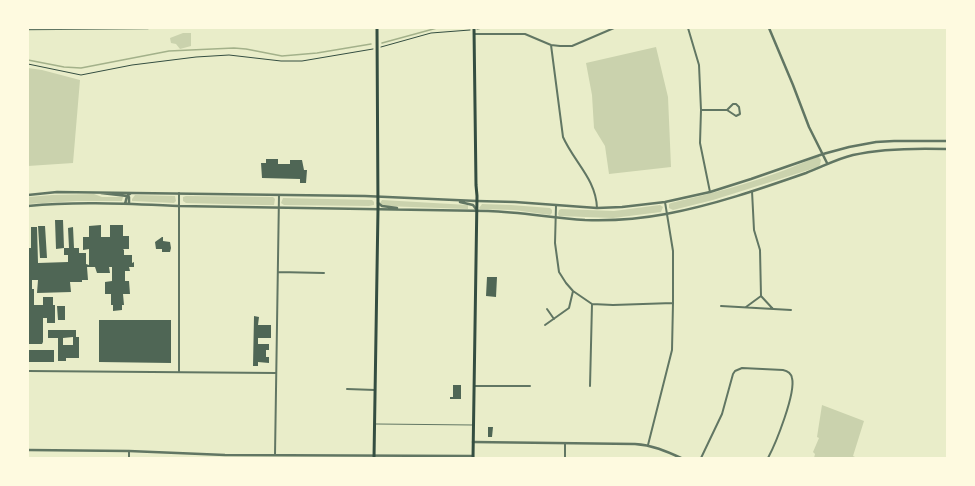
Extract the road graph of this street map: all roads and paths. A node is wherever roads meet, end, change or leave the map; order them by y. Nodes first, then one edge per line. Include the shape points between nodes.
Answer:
1 (97, 28) edge
2 (144, 28) edge
3 (148, 28) edge
4 (377, 28) edge
5 (484, 28) edge
6 (614, 28) edge
7 (688, 28) edge
8 (769, 28) edge
9 (50, 29) edge
10 (474, 29) edge
11 (28, 30) edge
12 (474, 34) junction
13 (377, 45) junction
14 (551, 45) junction
15 (28, 64) edge
16 (702, 110) junction
17 (727, 110) junction
18 (947, 141) edge
19 (947, 149) edge
20 (823, 154) junction
21 (827, 163) junction
22 (752, 191) junction
23 (95, 192) junction
24 (136, 192) junction
25 (710, 192) junction
26 (179, 193) junction
27 (28, 194) edge
28 (279, 195) junction
29 (127, 196) junction
30 (378, 199) junction
31 (435, 199) junction
32 (477, 202) junction
33 (665, 202) junction
34 (125, 204) junction
35 (129, 204) junction
36 (28, 206) edge
37 (179, 206) junction
38 (556, 206) junction
39 (279, 207) junction
40 (597, 208) junction
41 (378, 209) junction
42 (412, 210) junction
43 (477, 211) junction
44 (667, 214) junction
45 (556, 217) junction
46 (278, 272) junction
47 (324, 273) dead end
48 (573, 290) junction
49 (761, 296) junction
50 (673, 303) junction
51 (592, 304) junction
52 (721, 306) dead end
53 (746, 307) junction
54 (547, 309) dead end
55 (773, 309) junction
56 (791, 310) dead end
57 (554, 319) junction
58 (545, 325) dead end
59 (28, 371) edge
60 (178, 372) junction
61 (276, 373) junction
62 (474, 386) junction
63 (530, 386) dead end
64 (590, 386) dead end
65 (347, 389) dead end
66 (375, 390) junction
67 (375, 424) junction
68 (473, 425) junction
69 (473, 442) junction
70 (565, 443) junction
71 (648, 445) junction
72 (28, 450) edge
73 (129, 451) junction
74 (275, 455) junction
75 (225, 456) edge
76 (291, 457) edge
77 (374, 457) edge
78 (473, 457) edge
79 (129, 458) edge
80 (565, 458) edge
81 (681, 458) edge
82 (701, 458) edge
83 (768, 458) edge

1 - 2 street
1 - 9 street
2 - 3 street
4 - 13 main road
5 - 10 path
6 - 14 street via 572,46
7 - 16 street via 699,64
8 - 20 street via 809,127
9 - 11 street
10 - 12 main road
10 - 13 path via 431,33 381,47 381,44
12 - 14 street via 525,34
12 - 32 main road
13 - 15 path via 374,45 373,49 302,61 229,55 196,57 132,64 81,75
13 - 30 main road
14 - 40 street via 563,137 569,150 588,175 596,196
16 - 17 street
16 - 25 street via 700,142
17 - 17 street via 736,104 740,114 736,116
18 - 20 street via 876,142
19 - 21 street via 869,152
20 - 21 street
20 - 25 street
21 - 22 street
22 - 44 street
22 - 49 street via 754,230 760,250
23 - 24 street
23 - 27 street
23 - 29 street
24 - 26 street
24 - 29 street
25 - 33 street
26 - 28 street
26 - 37 street
28 - 30 street
28 - 39 street
29 - 34 street
29 - 35 street
30 - 31 street
30 - 41 main road
30 - 42 street via 382,206
31 - 32 street
31 - 43 street via 473,205
32 - 38 street
32 - 43 main road
33 - 40 street
33 - 44 street
34 - 35 street
34 - 36 street via 58,203
35 - 37 street
37 - 39 street
37 - 60 street
38 - 40 street
38 - 45 street
39 - 41 street
39 - 46 street
41 - 42 street
41 - 66 main road
42 - 43 street
43 - 45 street
43 - 62 main road
44 - 45 street via 606,220
44 - 50 street via 673,251
45 - 48 street via 555,243 559,272
46 - 47 street
46 - 61 street
48 - 51 street
48 - 57 street via 568,308
49 - 53 street
49 - 55 street
50 - 51 street
50 - 71 street via 672,350
51 - 64 street
52 - 53 street
53 - 55 street
54 - 57 street
55 - 56 street
57 - 58 street
59 - 60 street
60 - 61 street
61 - 74 street
62 - 63 street
62 - 68 main road
65 - 66 street
66 - 67 main road
67 - 68 lane
67 - 77 main road
68 - 69 main road
69 - 70 street
69 - 78 main road
70 - 71 street
70 - 80 street
71 - 81 street
72 - 73 street
73 - 75 street
73 - 79 street
74 - 75 street
74 - 76 street
76 - 77 street
77 - 78 street
82 - 83 street via 722,414 733,374 742,368 783,370 791,375 791,391 782,425

